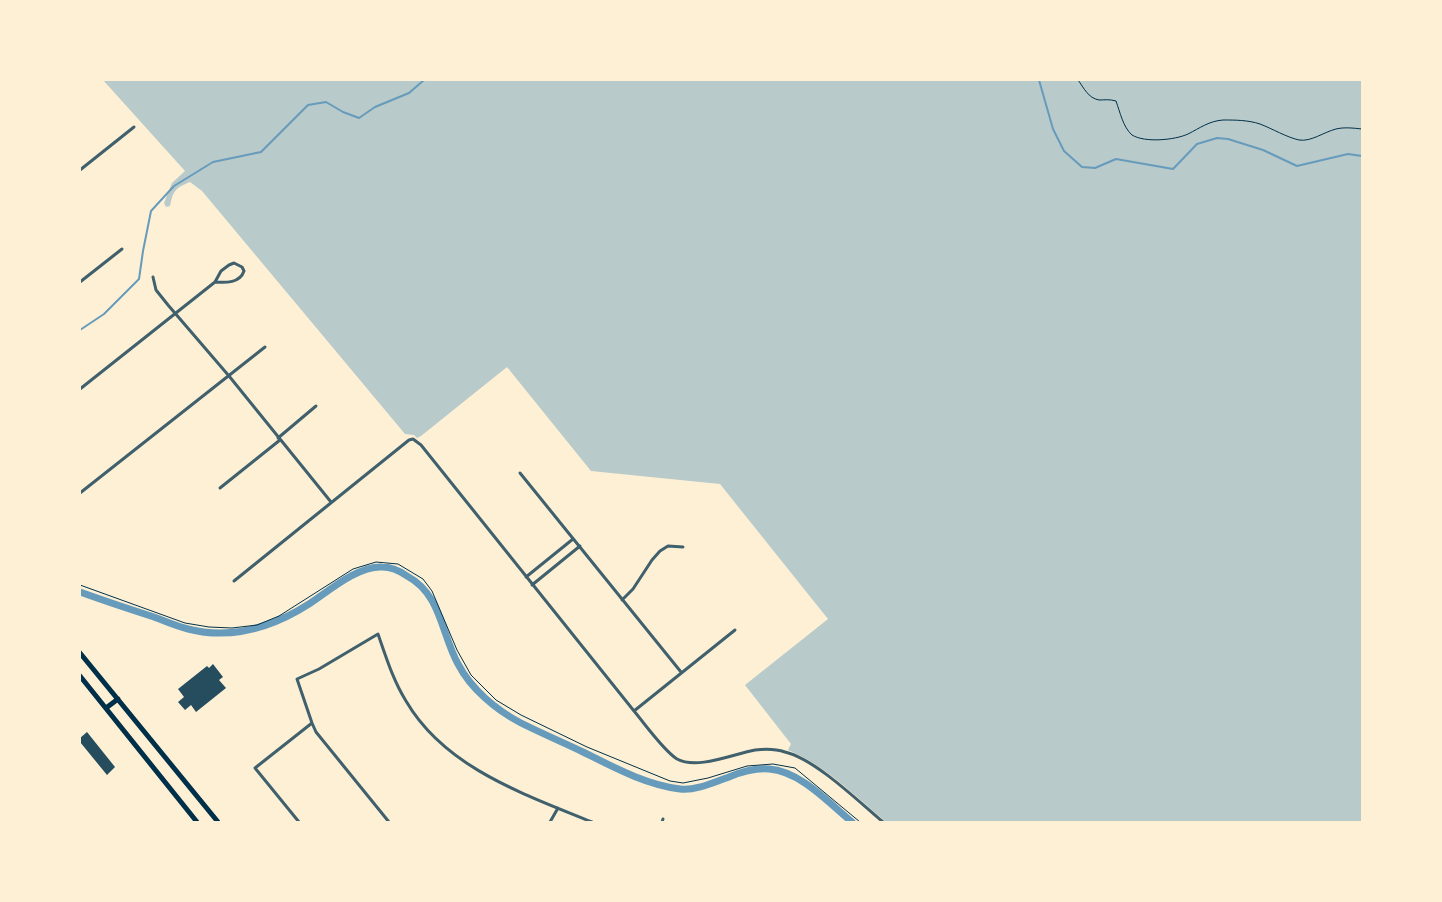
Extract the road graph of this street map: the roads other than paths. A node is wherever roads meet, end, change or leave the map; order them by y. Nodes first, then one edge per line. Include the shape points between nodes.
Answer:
1 (134, 127) dead end
2 (80, 170) edge
3 (122, 249) dead end
4 (153, 277) dead end
5 (80, 282) edge
6 (215, 282) junction
7 (175, 313) junction
8 (265, 347) dead end
9 (229, 376) junction
10 (80, 389) edge
11 (316, 406) dead end
12 (279, 439) junction
13 (520, 473) dead end
14 (220, 488) dead end
15 (80, 493) edge
16 (332, 502) junction
17 (573, 539) junction
18 (580, 546) junction
19 (683, 547) dead end
20 (526, 577) junction
21 (234, 581) dead end
22 (532, 585) junction
23 (622, 600) junction
24 (735, 630) dead end
25 (80, 654) edge
26 (681, 672) junction
27 (80, 676) edge
28 (118, 699) junction
29 (106, 708) junction
30 (634, 711) junction
31 (312, 723) junction
32 (558, 808) junction
33 (197, 822) edge
34 (218, 822) edge
35 (299, 822) edge
36 (389, 822) edge
37 (550, 822) edge
38 (592, 822) edge
39 (883, 822) edge

1 - 2 street
3 - 5 street
4 - 7 street via 156,290
6 - 6 street via 237,280 244,271 234,263 221,271
6 - 7 street
7 - 9 street
7 - 10 street
8 - 9 street
9 - 12 street
9 - 15 street
11 - 12 street
12 - 14 street
12 - 16 street
13 - 17 street
16 - 20 street via 414,439
16 - 21 street
17 - 18 street
17 - 20 street
18 - 22 street
18 - 23 street
19 - 23 street via 668,546 660,550
20 - 22 street
22 - 30 street
23 - 26 street
24 - 26 street
25 - 28 main road
26 - 30 street
27 - 29 main road
28 - 29 main road
28 - 34 main road
29 - 33 main road
30 - 39 street via 677,758 694,763 756,750 793,754 814,765
31 - 32 street via 297,679 378,634 391,673 406,702 426,728 457,757 492,778
31 - 35 street via 255,768
31 - 36 street
32 - 37 street
32 - 38 street

